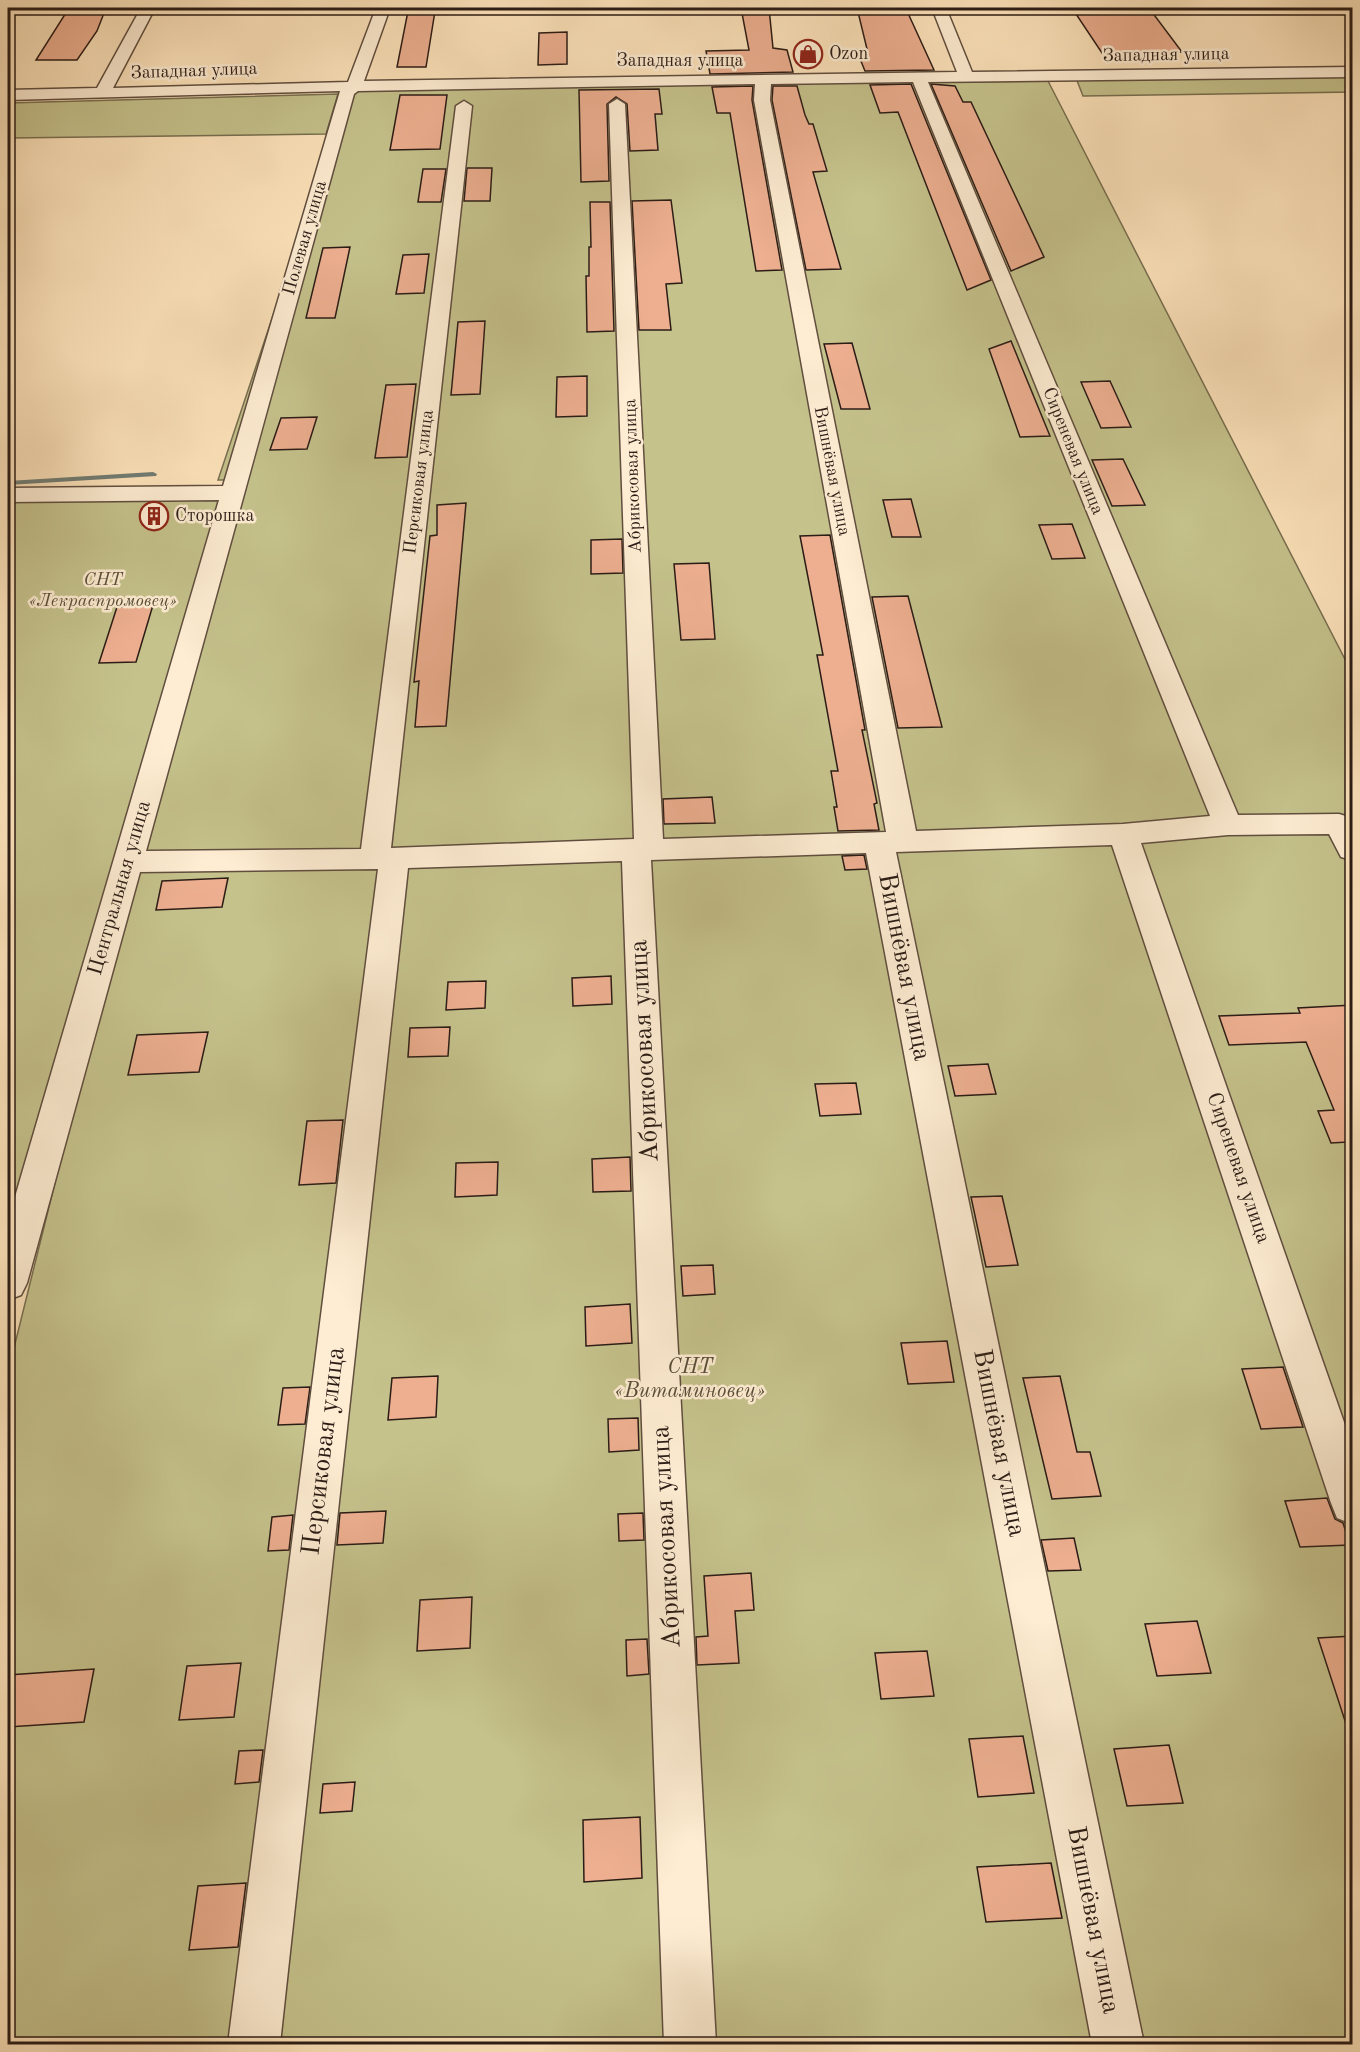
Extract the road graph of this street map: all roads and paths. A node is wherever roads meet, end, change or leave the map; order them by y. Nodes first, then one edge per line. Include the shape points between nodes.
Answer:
1 (148, 8) edge
2 (383, 8) edge
3 (939, 8) edge
4 (1353, 72) edge
5 (919, 78) junction
6 (967, 78) junction
7 (354, 86) junction
8 (762, 90) junction
9 (102, 93) junction
10 (8, 95) edge
11 (617, 104) dead end
12 (464, 106) dead end
13 (235, 483) junction
14 (8, 495) edge
15 (1228, 825) junction
16 (1123, 834) junction
17 (891, 842) junction
18 (643, 849) junction
19 (1353, 850) edge
20 (384, 858) junction
21 (128, 862) junction
22 (8, 1283) edge
23 (1353, 1503) edge
24 (254, 2044) edge
25 (690, 2044) edge
26 (1118, 2044) edge

1 - 9 street
2 - 7 street, Полевая улица
3 - 6 street
4 - 6 street, Западная улица
5 - 6 street, Западная улица
5 - 8 street, Западная улица
5 - 15 street, Сиреневая улица
7 - 8 street, Западная улица
7 - 9 street, Западная улица
7 - 13 street, Полевая улица via 347,92
8 - 17 street, Вишнёвая улица
9 - 10 street, Западная улица
11 - 18 street, Абрикосовая улица
12 - 20 street, Персиковая улица
13 - 14 street
13 - 21 street, Центральная улица
15 - 16 street
15 - 19 street via 1339,824
16 - 17 street
16 - 23 street, Сиреневая улица
17 - 18 street
17 - 26 street, Вишнёвая улица
18 - 20 street
18 - 25 street, Абрикосовая улица
20 - 21 street
20 - 24 street, Персиковая улица
21 - 22 street, Центральная улица

